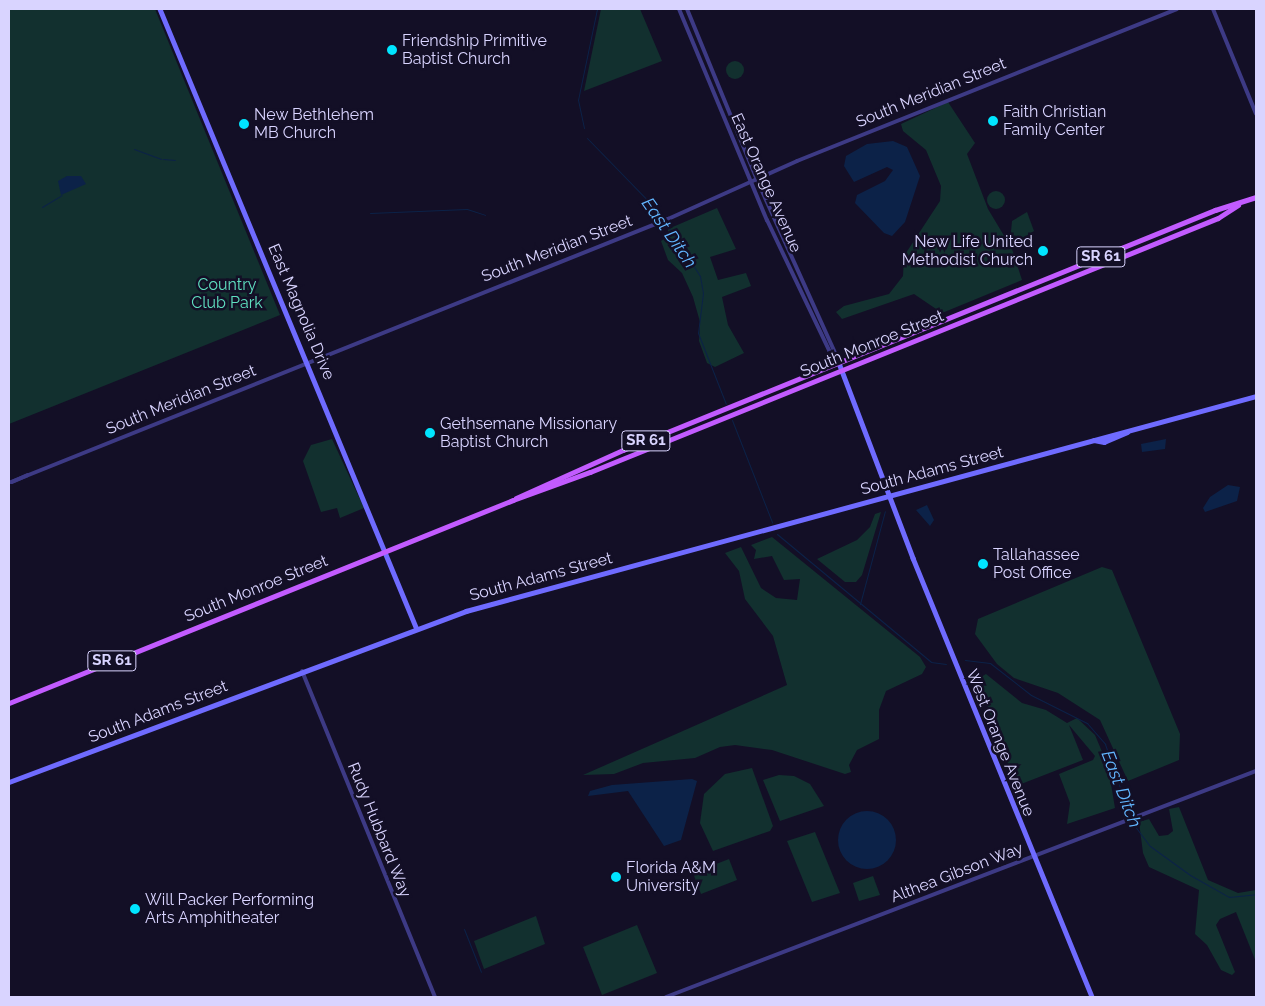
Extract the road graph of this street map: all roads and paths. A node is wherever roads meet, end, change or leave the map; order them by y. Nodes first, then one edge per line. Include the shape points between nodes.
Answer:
1 (160, 9) edge
2 (680, 9) edge
3 (687, 9) edge
4 (1177, 9) edge
5 (1213, 9) edge
6 (1256, 114) edge
7 (757, 180) junction
8 (751, 183) junction
9 (1256, 198) edge
10 (1238, 205) junction
11 (1203, 215) junction
12 (1199, 225) junction
13 (1154, 235) junction
14 (1156, 242) junction
15 (309, 362) junction
16 (839, 363) junction
17 (842, 370) junction
18 (770, 391) junction
19 (1256, 396) edge
20 (767, 400) junction
21 (688, 424) junction
22 (691, 431) junction
23 (10, 483) edge
24 (889, 496) junction
25 (513, 500) junction
26 (384, 551) junction
27 (416, 627) junction
28 (302, 670) junction
29 (9, 703) edge
30 (1256, 770) edge
31 (9, 782) edge
32 (1034, 857) junction
33 (435, 997) edge
34 (666, 997) edge
35 (1092, 997) edge

1 - 15 main road, East Magnolia Drive
2 - 8 street, East Orange Avenue
3 - 7 street, East Orange Avenue
4 - 7 street, South Meridian Street
5 - 6 street
7 - 8 street, South Meridian Street
7 - 16 street, East Orange Avenue via 836,349
8 - 15 street, South Meridian Street
8 - 16 street, East Orange Avenue via 830,352
9 - 10 main road, South Monroe Street / SR 61
10 - 11 main road, South Monroe Street / SR 61
10 - 12 main road, South Monroe Street / SR 61
11 - 12 main road
11 - 13 main road, South Monroe Street / SR 61
12 - 14 main road, South Monroe Street / SR 61
13 - 14 main road
13 - 16 main road, South Monroe Street / SR 61
14 - 17 main road, South Monroe Street / SR 61
15 - 23 street, South Meridian Street
15 - 26 main road, East Magnolia Drive
16 - 17 main road, East Orange Avenue
16 - 18 main road, South Monroe Street / SR 61
17 - 20 main road, South Monroe Street / SR 61
17 - 24 main road, East Orange Avenue
18 - 20 main road
18 - 21 main road, South Monroe Street / SR 61
19 - 24 main road, South Adams Street via 1127,432 1118,431
20 - 22 main road, South Monroe Street / SR 61
21 - 22 main road
21 - 25 main road, South Monroe Street / SR 61 via 529,489
22 - 25 main road, South Monroe Street / SR 61 via 532,496
24 - 27 main road, South Adams Street
24 - 32 main road, West Orange Avenue
25 - 26 main road, South Monroe Street / SR 61
26 - 27 main road, East Magnolia Drive
26 - 29 main road, South Monroe Street / SR 61
27 - 28 main road, South Adams Street
28 - 31 main road, South Adams Street
28 - 33 street, Rudy Hubbard Way
30 - 32 street, Althea Gibson Way
32 - 34 street, Althea Gibson Way
32 - 35 main road, West Orange Avenue

